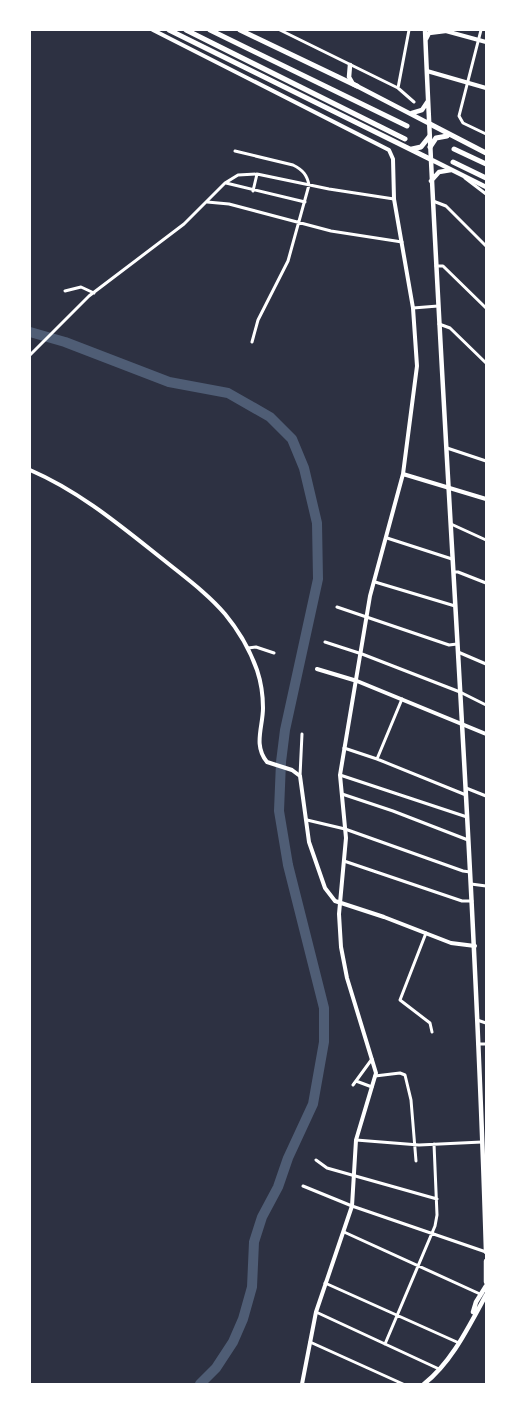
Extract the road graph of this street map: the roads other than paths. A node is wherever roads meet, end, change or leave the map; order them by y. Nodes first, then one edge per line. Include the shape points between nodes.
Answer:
1 (153, 30) edge
2 (169, 30) edge
3 (186, 30) edge
4 (210, 30) edge
5 (240, 30) edge
6 (280, 30) edge
7 (409, 30) edge
8 (425, 30) edge
9 (444, 30) edge
10 (481, 30) edge
11 (288, 32) edge
12 (479, 40) junction
13 (486, 42) edge
14 (425, 43) junction
15 (350, 65) junction
16 (427, 71) junction
17 (468, 82) junction
18 (357, 86) junction
19 (398, 88) junction
20 (486, 88) edge
21 (428, 100) junction
22 (414, 102) dead end
23 (409, 113) junction
24 (430, 124) junction
25 (407, 126) dead end
26 (486, 134) edge
27 (429, 137) junction
28 (453, 137) junction
29 (405, 139) dead end
30 (430, 147) junction
31 (409, 148) junction
32 (454, 149) dead end
33 (235, 151) dead end
34 (486, 153) edge
35 (430, 159) junction
36 (453, 162) dead end
37 (486, 164) edge
38 (453, 171) junction
39 (256, 174) junction
40 (462, 175) junction
41 (486, 178) edge
42 (431, 181) junction
43 (226, 183) junction
44 (309, 185) junction
45 (486, 187) edge
46 (253, 191) junction
47 (486, 194) edge
48 (394, 199) junction
49 (433, 201) junction
50 (207, 202) junction
51 (305, 202) junction
52 (300, 223) junction
53 (402, 242) junction
54 (486, 246) edge
55 (436, 266) junction
56 (65, 291) dead end
57 (94, 293) junction
58 (438, 306) junction
59 (413, 308) junction
60 (486, 308) edge
61 (439, 324) junction
62 (252, 342) dead end
63 (30, 355) edge
64 (486, 363) edge
65 (446, 448) junction
66 (486, 461) edge
67 (30, 470) edge
68 (403, 474) junction
69 (449, 486) junction
70 (486, 499) edge
71 (451, 524) junction
72 (387, 538) junction
73 (486, 540) edge
74 (453, 559) junction
75 (454, 572) junction
76 (375, 582) junction
77 (486, 584) edge
78 (454, 606) junction
79 (337, 607) dead end
80 (367, 616) junction
81 (325, 642) dead end
82 (457, 644) junction
83 (248, 648) junction
84 (458, 652) junction
85 (274, 653) dead end
86 (362, 654) junction
87 (486, 664) edge
88 (316, 669) dead end
89 (357, 681) junction
90 (460, 692) junction
91 (402, 700) junction
92 (486, 705) edge
93 (462, 723) junction
94 (302, 734) dead end
95 (486, 734) edge
96 (344, 748) junction
97 (377, 759) junction
98 (340, 774) junction
99 (300, 776) junction
100 (466, 788) junction
101 (342, 794) junction
102 (466, 796) junction
103 (486, 796) edge
104 (467, 817) junction
105 (307, 820) junction
106 (345, 829) junction
107 (469, 841) junction
108 (344, 861) junction
109 (471, 872) junction
110 (471, 884) junction
111 (486, 886) edge
112 (473, 901) junction
113 (340, 904) junction
114 (426, 933) junction
115 (475, 946) junction
116 (477, 1020) junction
117 (486, 1023) edge
118 (432, 1032) dead end
119 (478, 1044) junction
120 (486, 1044) edge
121 (373, 1058) junction
122 (375, 1076) junction
123 (372, 1087) junction
124 (484, 1126) edge
125 (356, 1140) junction
126 (483, 1142) junction
127 (414, 1144) junction
128 (434, 1144) junction
129 (316, 1160) dead end
130 (416, 1161) dead end
131 (354, 1177) junction
132 (303, 1186) dead end
133 (436, 1199) junction
134 (352, 1206) junction
135 (344, 1232) junction
136 (432, 1234) junction
137 (486, 1252) edge
138 (486, 1261) edge
139 (419, 1265) junction
140 (325, 1283) junction
141 (486, 1284) edge
142 (480, 1294) junction
143 (486, 1295) edge
144 (316, 1312) junction
145 (398, 1315) junction
146 (473, 1316) junction
147 (309, 1342) junction
148 (459, 1343) junction
149 (385, 1344) junction
150 (440, 1370) junction
151 (302, 1384) edge
152 (403, 1384) edge
153 (424, 1384) edge

1 - 48 street via 389,150 393,160
2 - 31 highway
3 - 29 highway
4 - 25 highway
5 - 18 highway
6 - 11 street
7 - 19 street
8 - 14 main road
9 - 12 street
9 - 14 main road via 429,33
10 - 12 street
11 - 15 street
12 - 13 street
12 - 17 street
14 - 16 main road
15 - 18 main road via 350,80
15 - 19 street
16 - 17 street
16 - 21 main road
17 - 20 street
17 - 26 street via 459,116 463,123
18 - 23 main road
19 - 22 street
21 - 23 main road via 422,110
21 - 24 main road
23 - 24 main road
24 - 27 main road
24 - 28 highway
27 - 30 main road
27 - 31 highway via 421,147
28 - 30 highway via 439,136
28 - 34 highway
30 - 35 main road
31 - 35 highway
32 - 37 highway
33 - 44 street via 293,165 304,173
35 - 38 main road
35 - 42 main road
36 - 41 highway
38 - 40 main road
38 - 42 main road via 439,172
39 - 43 street via 238,176
39 - 44 street
39 - 46 street
40 - 45 main road
40 - 47 street
42 - 49 main road
43 - 46 street
43 - 50 street
44 - 48 street
44 - 51 street
46 - 51 street
48 - 53 street
49 - 54 street via 446,206
49 - 55 main road
50 - 52 street via 230,204
50 - 57 street via 184,224
51 - 52 street
52 - 53 street
52 - 62 street via 288,261 258,320
53 - 59 street
55 - 58 main road
55 - 60 street via 443,266
56 - 57 street via 81,287
57 - 63 street
58 - 59 street
58 - 61 main road
59 - 68 street via 417,366
61 - 64 street via 450,328
61 - 65 main road
65 - 66 street
65 - 69 main road
67 - 83 street via 94,504 200,589 225,614
68 - 69 street
68 - 72 street
69 - 70 street
69 - 71 main road
71 - 73 street
71 - 74 main road
72 - 74 street
72 - 76 street
74 - 75 main road
75 - 77 street
75 - 78 main road
76 - 78 street
76 - 80 street
78 - 82 main road
79 - 80 street
80 - 82 street via 449,645
80 - 86 street
81 - 86 street
82 - 84 main road
83 - 85 street via 256,646
83 - 99 street via 262,689 259,746 267,762
84 - 87 street
84 - 90 main road
86 - 89 street
86 - 90 street
88 - 89 street
89 - 91 street
89 - 96 street
90 - 92 street
90 - 93 main road
91 - 93 street
91 - 97 street
93 - 95 street
93 - 100 main road
94 - 99 street
96 - 97 street
96 - 98 street
97 - 102 street
98 - 101 street
98 - 104 street
99 - 105 street
100 - 102 main road
100 - 103 street
101 - 106 street
101 - 107 street
102 - 104 main road
104 - 107 main road
105 - 106 street
105 - 113 street via 309,842 318,870 328,892
106 - 108 street
106 - 109 street
107 - 109 main road
108 - 112 street via 462,901
108 - 113 street
109 - 110 main road
110 - 111 street
110 - 112 main road
112 - 115 main road
113 - 114 street
113 - 121 street via 341,948 347,978
114 - 115 street via 452,944
114 - 118 street via 400,1000 430,1023
115 - 116 main road
116 - 117 street
116 - 119 main road
119 - 120 street
119 - 124 main road
121 - 122 street
121 - 123 street via 354,1083
122 - 123 street
122 - 127 street via 405,1075 411,1100
123 - 125 street
124 - 126 main road
125 - 127 street
125 - 131 street
126 - 128 street
126 - 137 main road
127 - 128 street
127 - 130 street
128 - 133 street
129 - 131 street via 327,1168
131 - 133 street
131 - 134 street
132 - 134 street
133 - 136 street via 437,1215
134 - 135 street
134 - 136 street
135 - 139 street
135 - 140 street
136 - 137 street
136 - 139 street
138 - 141 main road
139 - 142 street
139 - 145 street
140 - 144 street
140 - 145 street
141 - 142 main road
142 - 146 main road
143 - 146 main road
144 - 147 street
144 - 149 street
145 - 148 street
145 - 149 street
146 - 148 main road
147 - 151 street
147 - 152 street
148 - 150 main road
149 - 150 street
150 - 153 main road

